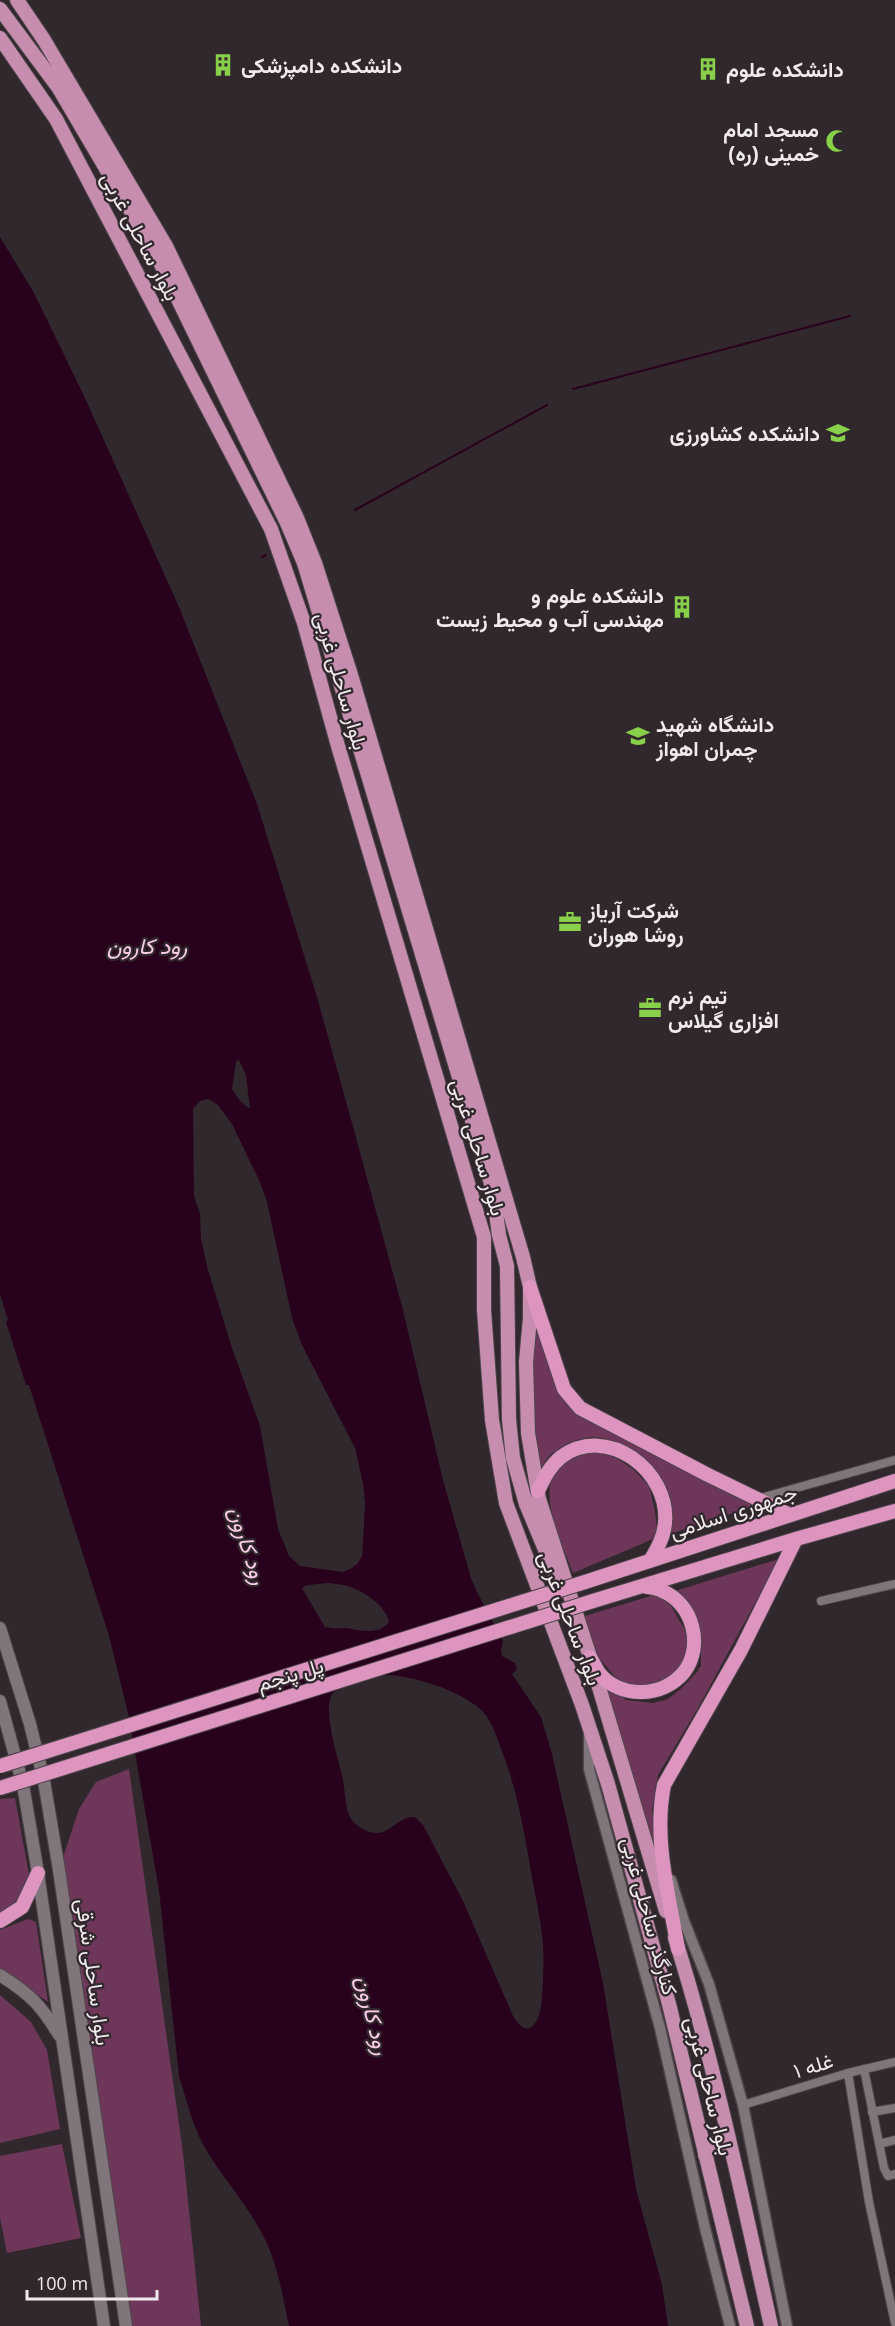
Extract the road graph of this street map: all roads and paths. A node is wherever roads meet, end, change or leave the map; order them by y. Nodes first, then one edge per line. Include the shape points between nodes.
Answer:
1 (17, 0) edge
2 (0, 9) edge
3 (0, 38) edge
4 (530, 1287) junction
5 (895, 1460) edge
6 (895, 1481) edge
7 (537, 1491) junction
8 (757, 1499) junction
9 (895, 1512) edge
10 (790, 1515) junction
11 (796, 1539) junction
12 (650, 1561) junction
13 (585, 1582) joint
14 (895, 1584) edge
15 (644, 1586) junction
16 (593, 1601) joint
17 (821, 1601) dead end
18 (0, 1628) edge
19 (581, 1628) junction
20 (590, 1657) junction
21 (0, 1701) edge
22 (589, 1726) junction
23 (0, 1766) edge
24 (0, 1788) edge
25 (663, 1856) junction
26 (38, 1873) junction
27 (0, 1921) edge
28 (678, 1949) junction
29 (0, 1976) edge
30 (62, 2041) junction
31 (895, 2062) edge
32 (864, 2069) junction
33 (848, 2073) junction
34 (714, 2078) junction
35 (688, 2088) junction
36 (744, 2105) junction
37 (895, 2108) edge
38 (872, 2112) junction
39 (895, 2140) edge
40 (879, 2144) junction
41 (731, 2150) junction
42 (705, 2155) junction
43 (892, 2175) edge
44 (895, 2323) edge
45 (104, 2326) edge
46 (126, 2326) edge
47 (730, 2326) edge
48 (747, 2326) edge
49 (771, 2326) edge
50 (787, 2326) edge

1 - 4 main road, بلوار ساحلی غربی via 166,246 315,562 362,709
2 - 19 main road, بلوار ساحلی غربی via 58,87 154,252 304,563 493,1190 507,1266 513,1458 545,1554
3 - 22 main road, بلوار ساحلی غربی via 61,130 271,529 484,1237 484,1310 492,1420 506,1503
4 - 7 main road, بلوار ساحلی غربی via 526,1398
4 - 8 highway via 564,1389 580,1408
5 - 8 street
6 - 10 highway, جمهوری اسلامی
7 - 12 highway via 546,1472 562,1456 582,1447 604,1446 622,1451 641,1463 655,1480 663,1501 665,1523
7 - 19 main road, بلوار ساحلی غربی
8 - 10 highway
9 - 11 highway, جمهوری اسلامی
10 - 12 highway, جمهوری اسلامی
11 - 15 highway, جمهوری اسلامی
11 - 25 highway via 741,1650 664,1785 659,1808
12 - 13 highway, جمهوری اسلامی
13 - 23 highway, پل پنجم, bridge
14 - 17 street
15 - 16 highway, جمهوری اسلامی
15 - 20 highway via 663,1591 679,1602 690,1617 692,1655 684,1672 669,1685 651,1692 632,1693 599,1674
16 - 24 highway, پل پنجم, bridge
18 - 46 main road, بلوار ساحلی شرقی via 44,1781
19 - 20 main road, بلوار ساحلی غربی
20 - 28 main road, بلوار ساحلی غربی
21 - 26 main road, بلوار ساحلی شرقی via 22,1785
22 - 35 main road, بلوار ساحلی غربی via 618,1817
22 - 47 street, کنارگذر ساحلی غربی via 589,1770 660,2028
25 - 28 highway
25 - 36 street, کنارگذر ساحلی غربی via 709,1984
26 - 27 highway via 22,1907
26 - 30 main road, بلوار ساحلی شرقی
28 - 34 main road, بلوار ساحلی غربی
29 - 30 main road via 24,1990 43,2008
30 - 45 main road, بلوار ساحلی شرقی
31 - 32 street, غله ۱
32 - 33 street, غله ۱
32 - 38 street
33 - 36 street, غله ۱
33 - 44 street via 869,2202
34 - 35 main road via 704,2092
34 - 41 main road, بلوار ساحلی غربی
35 - 42 main road, بلوار ساحلی غربی
36 - 50 street, کنارگذر ساحلی غربی
37 - 38 street
38 - 40 street
39 - 40 street
40 - 43 street
41 - 42 main road via 727,2144 716,2142
41 - 49 main road, بلوار ساحلی غربی
42 - 48 main road, بلوار ساحلی غربی

